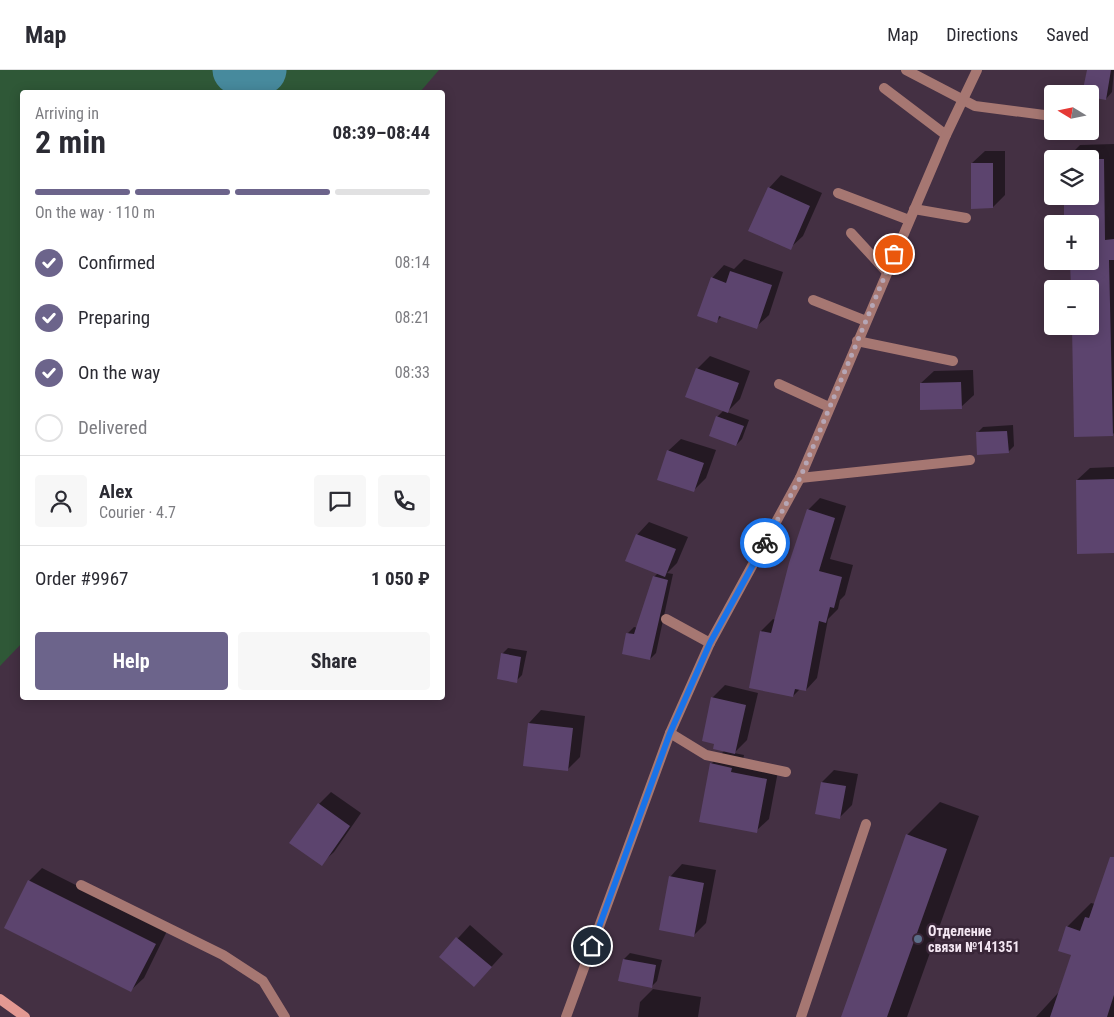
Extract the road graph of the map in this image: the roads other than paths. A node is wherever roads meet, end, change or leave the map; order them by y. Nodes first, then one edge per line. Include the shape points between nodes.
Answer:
1 (906, 70) edge
2 (977, 70) edge
3 (884, 88) dead end
4 (962, 100) junction
5 (1044, 115) edge
6 (946, 135) junction
7 (838, 193) dead end
8 (914, 209) junction
9 (966, 218) dead end
10 (909, 220) junction
11 (851, 233) dead end
12 (887, 272) junction
13 (813, 300) dead end
14 (866, 320) junction
15 (857, 342) junction
16 (953, 361) dead end
17 (779, 384) dead end
18 (829, 408) junction
19 (970, 460) dead end
20 (800, 478) junction
21 (666, 619) dead end
22 (710, 643) junction
23 (670, 733) junction
24 (786, 772) dead end
25 (866, 824) dead end
26 (81, 885) dead end
27 (0, 999) edge
28 (25, 1017) edge
29 (285, 1017) edge
30 (566, 1017) edge
31 (801, 1017) edge

1 - 4 street
2 - 4 street
3 - 6 street
4 - 5 street via 975,106
4 - 6 street
6 - 8 street
7 - 10 street
8 - 9 street
8 - 10 street
10 - 12 street
11 - 12 street
12 - 14 street
13 - 14 street
14 - 15 street
15 - 16 street
15 - 18 street
17 - 18 street
18 - 20 street
19 - 20 street
20 - 22 street
21 - 22 street
22 - 23 street
23 - 24 street via 706,754
23 - 30 street
25 - 31 street
26 - 29 street via 223,955 263,981
27 - 28 street

